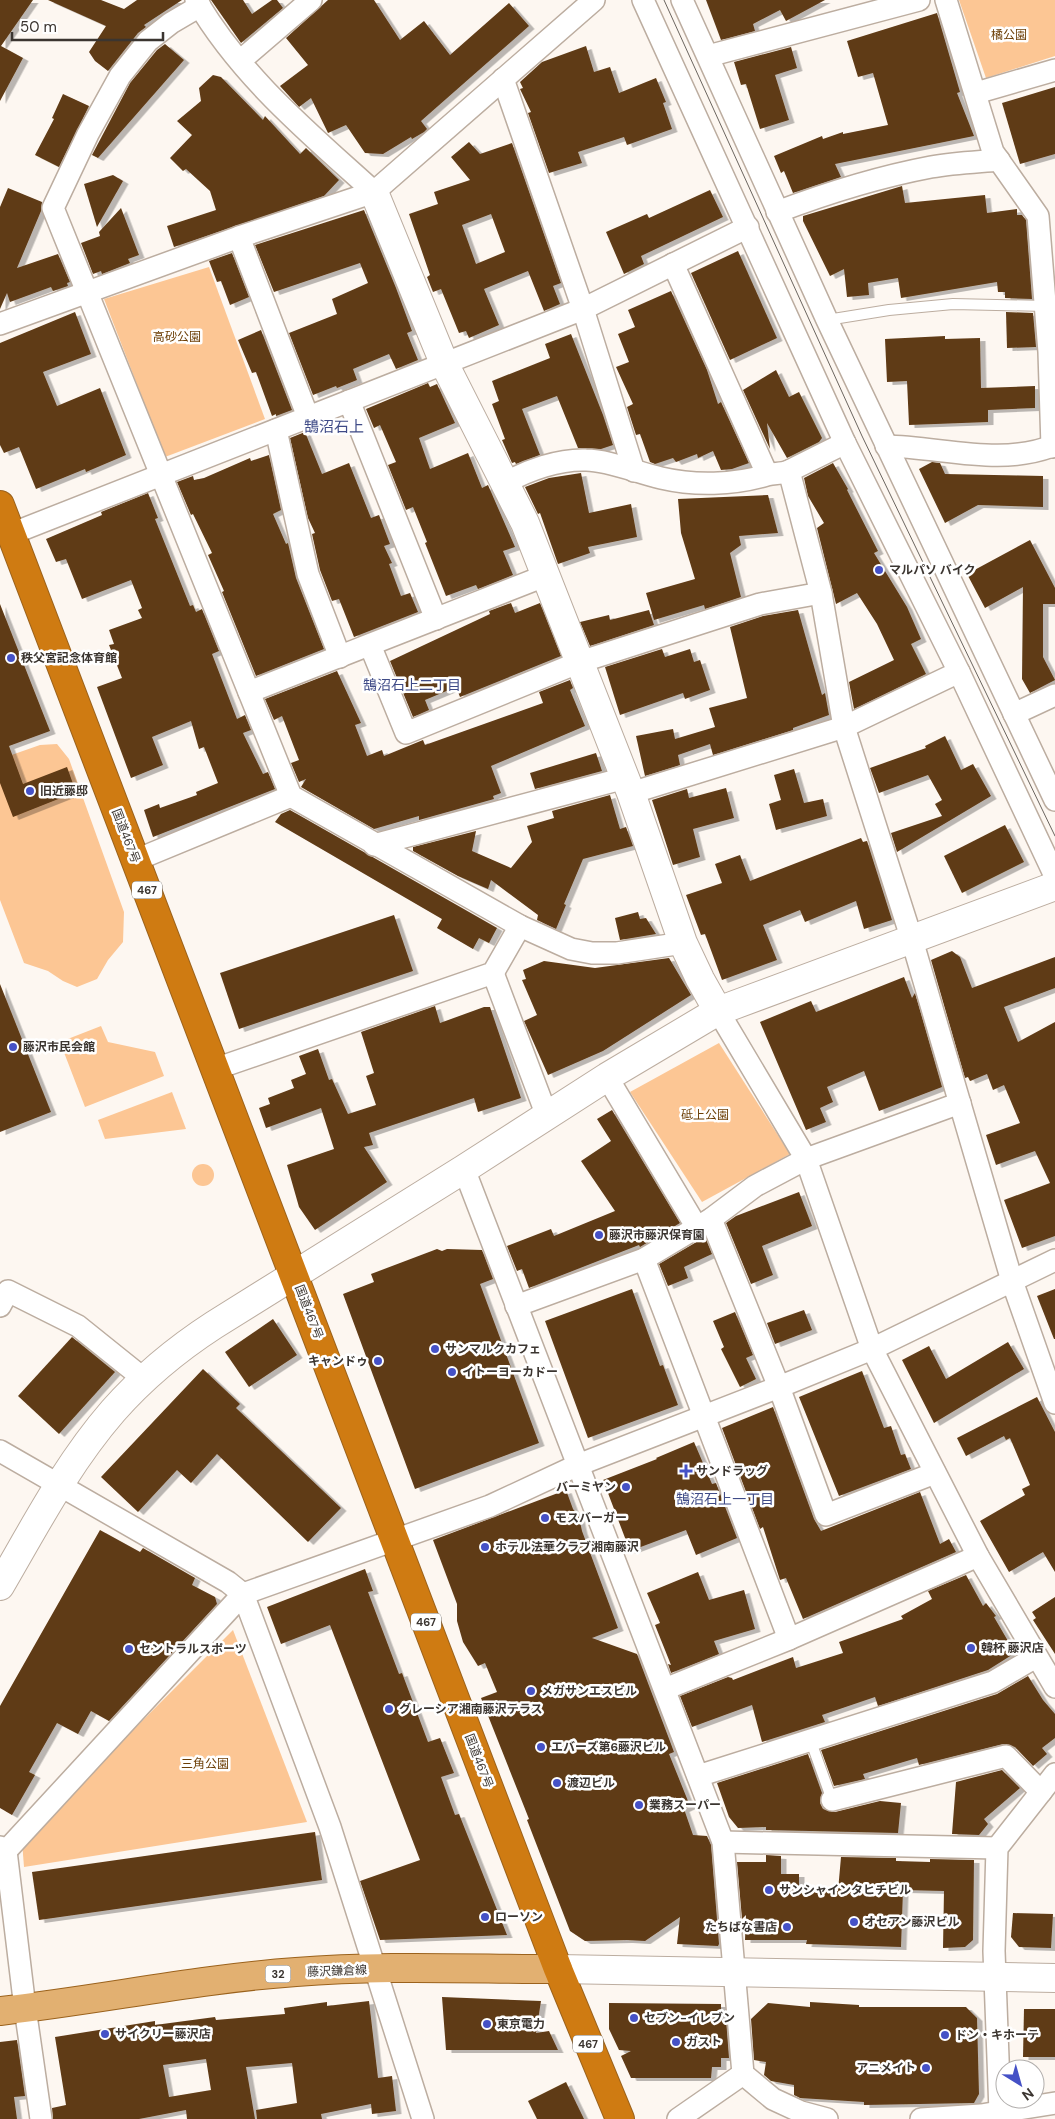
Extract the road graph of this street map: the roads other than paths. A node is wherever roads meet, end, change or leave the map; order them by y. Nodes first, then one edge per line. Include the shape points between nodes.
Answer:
1 (312, 0) edge
2 (594, 0) edge
3 (643, 0) edge
4 (682, 0) edge
5 (919, 0) edge
6 (946, 0) edge
7 (198, 3) edge
8 (708, 56) junction
9 (240, 60) junction
10 (1055, 70) edge
11 (503, 79) junction
12 (976, 93) junction
13 (999, 160) junction
14 (374, 192) junction
15 (777, 212) junction
16 (1046, 214) edge
17 (748, 227) junction
18 (239, 237) junction
19 (673, 264) junction
20 (87, 293) junction
21 (1044, 306) junction
22 (583, 308) junction
23 (827, 320) junction
24 (0, 324) edge
25 (444, 363) junction
26 (348, 401) junction
27 (308, 417) junction
28 (276, 430) junction
29 (846, 443) junction
30 (886, 446) junction
31 (1054, 446) edge
32 (634, 471) junction
33 (789, 471) junction
34 (767, 474) junction
35 (161, 475) junction
36 (505, 482) junction
37 (0, 505) edge
38 (11, 534) junction
39 (547, 575) junction
40 (821, 592) junction
41 (436, 619) junction
42 (370, 645) junction
43 (340, 657) junction
44 (580, 662) junction
45 (959, 672) junction
46 (249, 692) junction
47 (1055, 695) edge
48 (1014, 714) junction
49 (844, 727) junction
50 (628, 786) junction
51 (291, 796) junction
52 (1055, 800) edge
53 (374, 844) junction
54 (136, 860) junction
55 (1055, 876) edge
56 (1055, 886) edge
57 (520, 926) junction
58 (912, 940) junction
59 (683, 943) junction
60 (493, 973) junction
61 (718, 1011) junction
62 (215, 1068) junction
63 (607, 1077) junction
64 (960, 1103) junction
65 (547, 1116) junction
66 (806, 1159) junction
67 (464, 1169) junction
68 (704, 1222) junction
69 (644, 1259) junction
70 (1055, 1260) edge
71 (294, 1275) junction
72 (1012, 1280) junction
73 (0, 1306) edge
74 (516, 1306) junction
75 (872, 1349) junction
76 (144, 1379) junction
77 (780, 1387) junction
78 (1055, 1403) edge
79 (703, 1416) junction
80 (0, 1451) edge
81 (578, 1465) junction
82 (935, 1473) junction
83 (58, 1485) junction
84 (396, 1540) junction
85 (978, 1556) junction
86 (0, 1586) edge
87 (243, 1594) junction
88 (789, 1639) junction
89 (1036, 1657) junction
90 (1055, 1687) edge
91 (665, 1689) junction
92 (810, 1739) junction
93 (1055, 1774) edge
94 (698, 1776) junction
95 (1041, 1792) junction
96 (832, 1800) joint
97 (723, 1842) junction
98 (997, 1848) junction
99 (3, 1849) edge
100 (558, 1968) junction
101 (376, 1969) junction
102 (734, 1972) junction
103 (995, 1977) junction
104 (1055, 1978) edge
105 (12, 2010) edge
106 (743, 2074) junction
107 (1055, 2103) edge
108 (1002, 2115) edge
109 (41, 2119) edge
110 (423, 2119) edge
111 (620, 2119) edge
112 (678, 2119) edge
113 (827, 2119) edge
114 (921, 2119) edge

1 - 9 street
2 - 11 street
3 - 17 street
4 - 8 street
5 - 8 street
6 - 12 street
7 - 9 street via 216,32
7 - 20 street via 148,41 120,76 53,208
8 - 15 street
9 - 14 street via 292,118
10 - 12 street
11 - 14 street
11 - 22 street
12 - 13 street
13 - 15 street via 933,166 875,179
13 - 16 street
14 - 18 street
14 - 25 street
15 - 23 street
16 - 21 street
17 - 19 street
17 - 29 street
18 - 20 street
18 - 27 street
19 - 22 street
19 - 34 street
20 - 24 street
20 - 35 street
21 - 23 lane via 953,304
21 - 31 street
22 - 25 street
22 - 32 street
23 - 30 street
25 - 26 street
25 - 36 street
26 - 27 street
26 - 41 street
27 - 28 street
28 - 35 street
28 - 43 street via 308,574
29 - 33 street
29 - 45 street
30 - 31 street via 984,455 1031,453
30 - 48 street
32 - 34 street via 700,484 755,479
32 - 36 street via 587,460 565,462 520,474
33 - 34 street
33 - 40 street
35 - 38 street
35 - 46 street
36 - 39 street
37 - 38 highway, 国道467号 / 467
38 - 54 highway, 国道467号 / 467
39 - 41 street
39 - 44 street
40 - 44 street via 760,604
40 - 49 street
41 - 42 street
42 - 43 street
42 - 44 street via 406,733
43 - 46 street
44 - 50 street
45 - 49 street
45 - 55 street
46 - 51 street
47 - 48 street
48 - 52 street
49 - 50 street
49 - 58 street
50 - 53 street
50 - 59 street
51 - 53 street
51 - 54 street
53 - 57 street
54 - 62 highway, 国道467号 / 467
56 - 58 street
57 - 59 street via 571,949 592,953 617,953
57 - 60 street
58 - 61 street
58 - 64 street
59 - 61 street
60 - 62 street
60 - 65 street
61 - 63 street
61 - 66 street
62 - 71 highway, 国道467号 / 467
63 - 65 street
63 - 68 street
64 - 66 street
64 - 72 street
65 - 67 street
66 - 68 street via 755,1186
66 - 75 street
67 - 71 street
67 - 74 street
68 - 69 street
68 - 77 street
69 - 74 street
69 - 79 street
70 - 72 street
71 - 76 street via 181,1347
71 - 84 highway, 国道467号 / 467
72 - 75 street
72 - 78 street
73 - 76 street via 8,1290 78,1326
74 - 81 street
75 - 77 street
75 - 82 street
76 - 83 street via 114,1410
77 - 79 street
77 - 82 street via 826,1514
79 - 81 street
79 - 88 street
80 - 83 street
81 - 84 street via 490,1506
81 - 91 street
82 - 85 street
83 - 86 street
83 - 87 street via 228,1582
84 - 87 street
84 - 100 highway, 国道467号 / 467
85 - 88 street
85 - 89 street
87 - 99 street
87 - 101 street via 330,1827
88 - 91 street
89 - 90 street
89 - 92 street via 992,1682
91 - 94 street
92 - 94 street
92 - 96 lane
93 - 95 street
94 - 97 street
95 - 96 street via 1006,1756
95 - 98 street
97 - 98 street
97 - 102 street
98 - 103 street
99 - 105 street
100 - 101 main road, 藤沢鎌倉線 / 32
100 - 102 street
100 - 111 highway, 国道467号 / 467
101 - 105 main road, 藤沢鎌倉線 / 32 via 297,1972
101 - 110 street
102 - 103 street
102 - 106 street
103 - 104 street
103 - 108 street
105 - 109 street
106 - 112 street
106 - 113 street via 773,2099
107 - 108 street
108 - 114 street

